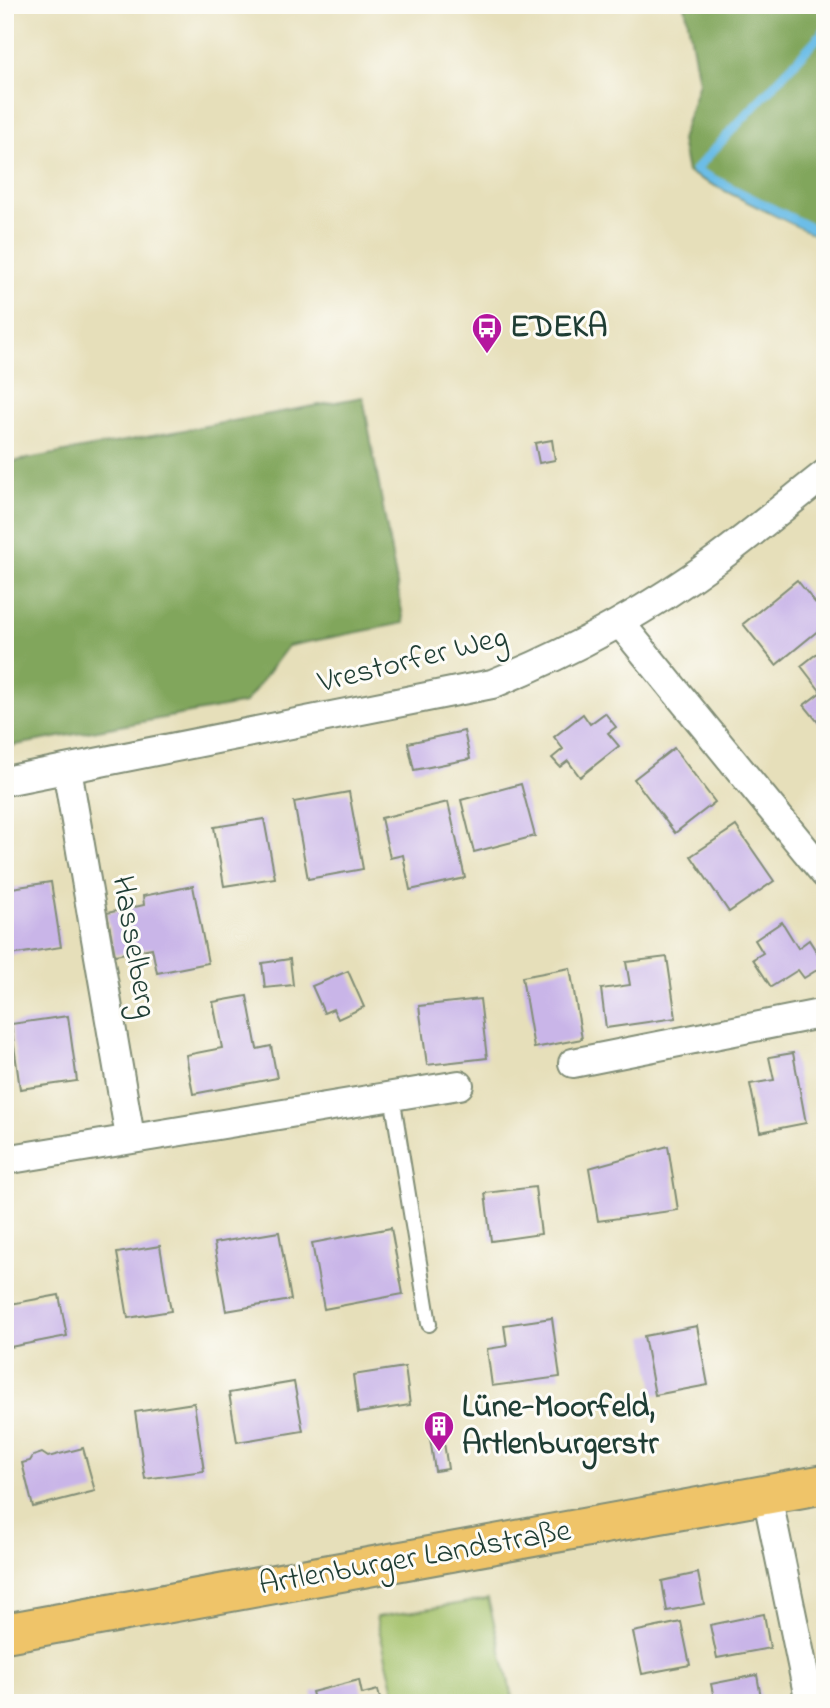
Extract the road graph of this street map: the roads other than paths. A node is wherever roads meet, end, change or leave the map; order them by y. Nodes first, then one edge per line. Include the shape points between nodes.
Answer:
1 (825, 474) edge
2 (620, 623) junction
3 (67, 769) junction
4 (5, 781) edge
5 (825, 874) edge
6 (825, 1013) edge
7 (573, 1063) dead end
8 (459, 1085) dead end
9 (392, 1096) junction
10 (130, 1137) junction
11 (5, 1160) edge
12 (429, 1324) dead end
13 (825, 1484) edge
14 (767, 1495) junction
15 (5, 1633) edge
16 (810, 1703) edge

1 - 2 street, Vrestorfer Weg via 714,561
2 - 3 street, Vrestorfer Weg via 557,657 492,684
2 - 5 street
3 - 4 street, Vrestorfer Weg
3 - 10 street, Hasselberg
6 - 7 street
8 - 9 street
9 - 10 street
9 - 12 lane
10 - 11 street
13 - 14 main road, Artlenburger Landstraße
14 - 15 main road, Artlenburger Landstraße
14 - 16 street

